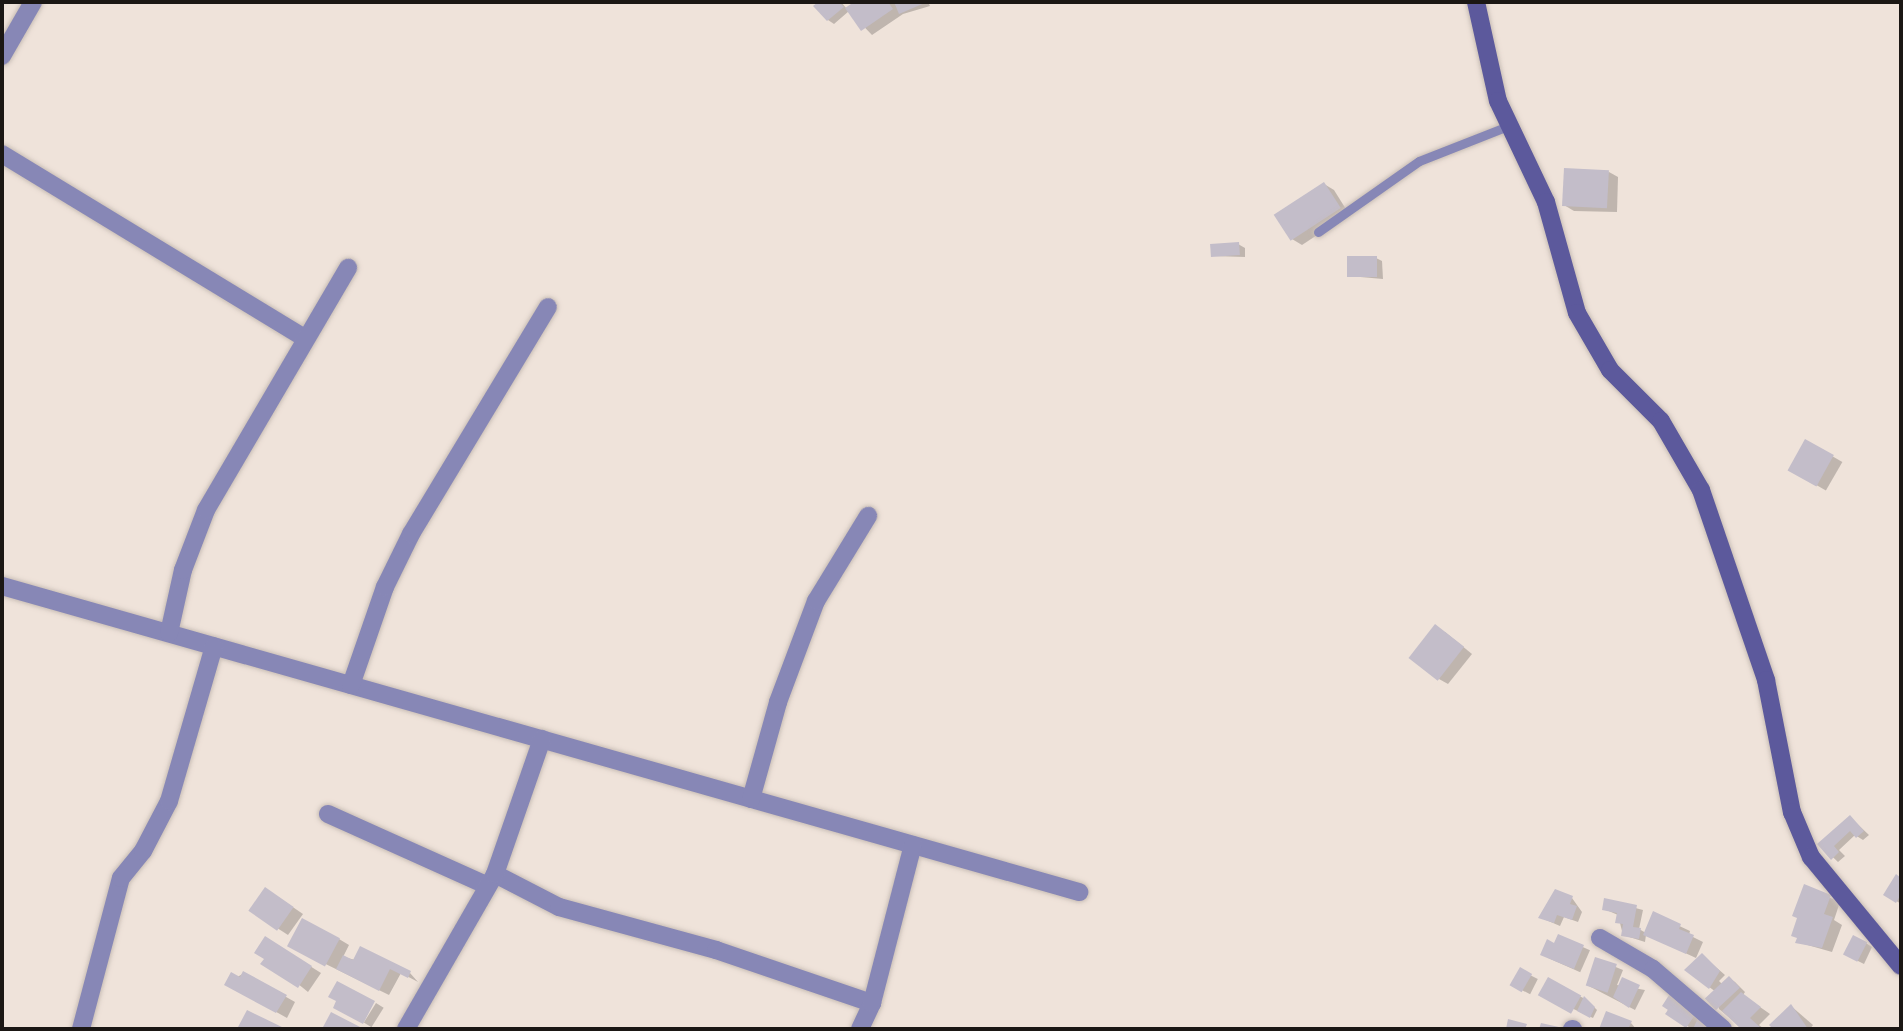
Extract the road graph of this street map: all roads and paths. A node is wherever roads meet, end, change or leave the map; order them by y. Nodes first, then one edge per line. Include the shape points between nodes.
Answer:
1 (33, 2) edge
2 (1476, 2) edge
3 (2, 56) edge
4 (1507, 127) junction
5 (2, 154) edge
6 (1318, 232) dead end
7 (348, 268) dead end
8 (548, 307) dead end
9 (305, 338) junction
10 (868, 516) dead end
11 (2, 586) edge
12 (169, 633) junction
13 (214, 646) junction
14 (351, 685) junction
15 (542, 740) junction
16 (751, 799) junction
17 (328, 814) dead end
18 (912, 845) junction
19 (491, 880) junction
20 (1079, 892) dead end
21 (1600, 938) dead end
22 (1901, 966) edge
23 (872, 1003) junction
24 (81, 1029) edge
25 (406, 1029) edge
26 (860, 1029) edge
27 (1723, 1029) edge

1 - 3 street
2 - 4 street
4 - 6 lane via 1419,161
4 - 22 street via 1546,202 1577,313 1591,343 1609,370 1661,421 1701,490 1758,654 1792,812 1811,857
5 - 9 street
7 - 9 street
8 - 14 street via 402,551
9 - 12 street via 206,510 183,570
10 - 16 street via 816,601 778,702
11 - 12 street
12 - 13 street
13 - 14 street
13 - 24 street via 169,801 143,851 121,878
14 - 15 street
15 - 16 street
15 - 19 street
16 - 18 street
17 - 19 street
18 - 20 street
18 - 23 street
19 - 23 street via 559,907 716,950
19 - 25 street
21 - 27 street via 1653,969
23 - 26 street

